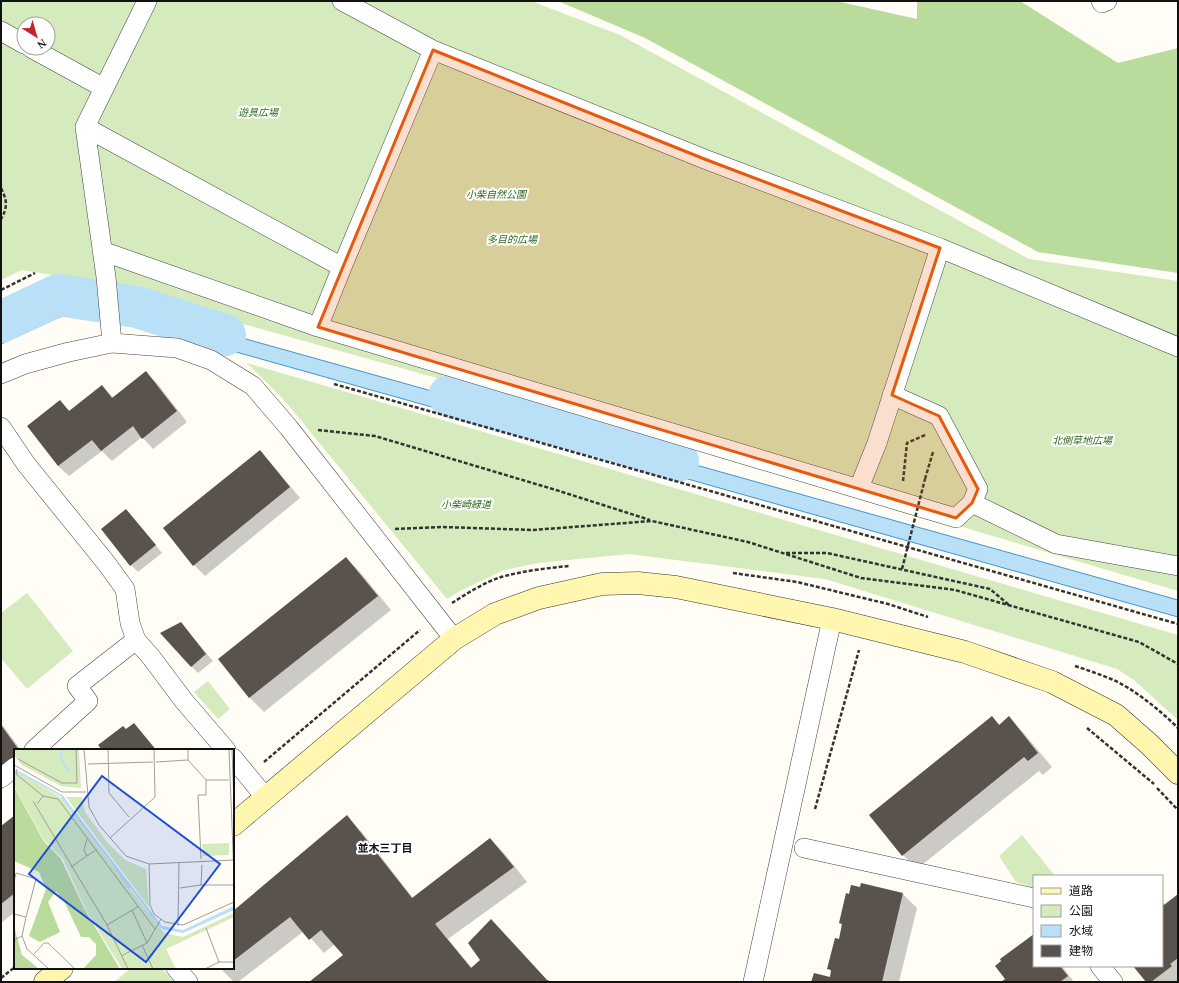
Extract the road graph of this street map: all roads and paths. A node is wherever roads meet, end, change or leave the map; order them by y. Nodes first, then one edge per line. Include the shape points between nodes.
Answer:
1 (147, 1) edge
2 (342, 1) edge
3 (1101, 1) edge
4 (1107, 1) edge
5 (1, 31) edge
6 (16, 39) edge
7 (433, 50) junction
8 (46, 56) edge
9 (104, 88) junction
10 (85, 126) junction
11 (1, 188) edge
12 (1, 219) edge
13 (940, 248) junction
14 (102, 251) junction
15 (342, 267) junction
16 (35, 273) dead end
17 (1, 290) edge
18 (318, 327) junction
19 (111, 335) junction
20 (1178, 347) edge
21 (1, 374) edge
22 (334, 384) dead end
23 (892, 395) junction
24 (1, 427) edge
25 (289, 428) junction
26 (928, 440) dead end
27 (931, 446) dead end
28 (898, 485) dead end
29 (859, 488) junction
30 (972, 503) junction
31 (652, 521) junction
32 (368, 530) junction
33 (782, 553) junction
34 (572, 566) dead end
35 (1178, 566) edge
36 (902, 569) junction
37 (729, 573) dead end
38 (1011, 606) junction
39 (436, 616) junction
40 (931, 618) dead end
41 (832, 619) junction
42 (1178, 624) edge
43 (454, 638) junction
44 (136, 640) junction
45 (827, 643) junction
46 (858, 650) junction
47 (866, 651) dead end
48 (1068, 664) dead end
49 (1178, 664) edge
50 (1085, 726) dead end
51 (1178, 728) edge
52 (35, 749) edge
53 (225, 749) edge
54 (234, 759) edge
55 (14, 768) edge
56 (1178, 773) edge
57 (248, 776) junction
58 (1, 778) edge
59 (266, 798) junction
60 (814, 810) dead end
61 (1178, 810) edge
62 (234, 824) edge
63 (804, 848) dead end
64 (1033, 898) edge
65 (1101, 967) edge
66 (14, 968) edge
67 (61, 969) edge
68 (177, 969) edge
69 (1, 978) edge
70 (45, 982) edge
71 (188, 982) edge
72 (753, 982) edge
73 (1113, 982) edge

1 - 9 street
2 - 7 street
3 - 4 street
5 - 6 street
7 - 13 street via 707,160
7 - 15 street
8 - 9 street
9 - 10 street
10 - 14 street
10 - 15 street
11 - 12 path via 6,198 6,211
13 - 20 street
13 - 23 street
14 - 18 street
14 - 19 street
15 - 18 street
16 - 17 path
18 - 29 street
19 - 21 street
19 - 25 street via 177,348 211,360 253,386
22 - 42 path
23 - 29 street
23 - 30 street via 939,416 978,489
24 - 44 street via 26,464 125,589 130,623
25 - 31 path via 375,436
25 - 32 street
26 - 28 path via 926,435 907,443 903,482
27 - 36 path, bridge via 934,451
29 - 30 street via 956,518
30 - 35 street via 1056,544
31 - 32 path via 533,530 443,527
31 - 33 path via 748,542
32 - 39 street
33 - 36 path via 827,553
33 - 38 path via 861,578 954,590
34 - 39 path via 500,577 471,591
36 - 38 path via 990,589
37 - 40 path via 798,582 888,604
38 - 49 path via 1139,642
39 - 43 street
39 - 57 path
41 - 43 street via 676,587 638,583 602,584 539,598 494,614
41 - 45 street
41 - 56 street via 965,652 1052,682 1116,715
43 - 59 street
44 - 52 street via 77,686 88,701
44 - 53 street
45 - 46 path
45 - 72 street
46 - 47 path
46 - 60 path
48 - 51 path via 1111,679 1167,716
50 - 61 path via 1154,784
54 - 57 street
55 - 58 street
57 - 59 street
59 - 62 street
63 - 64 street
65 - 73 street
66 - 69 path
67 - 70 street
68 - 71 street

